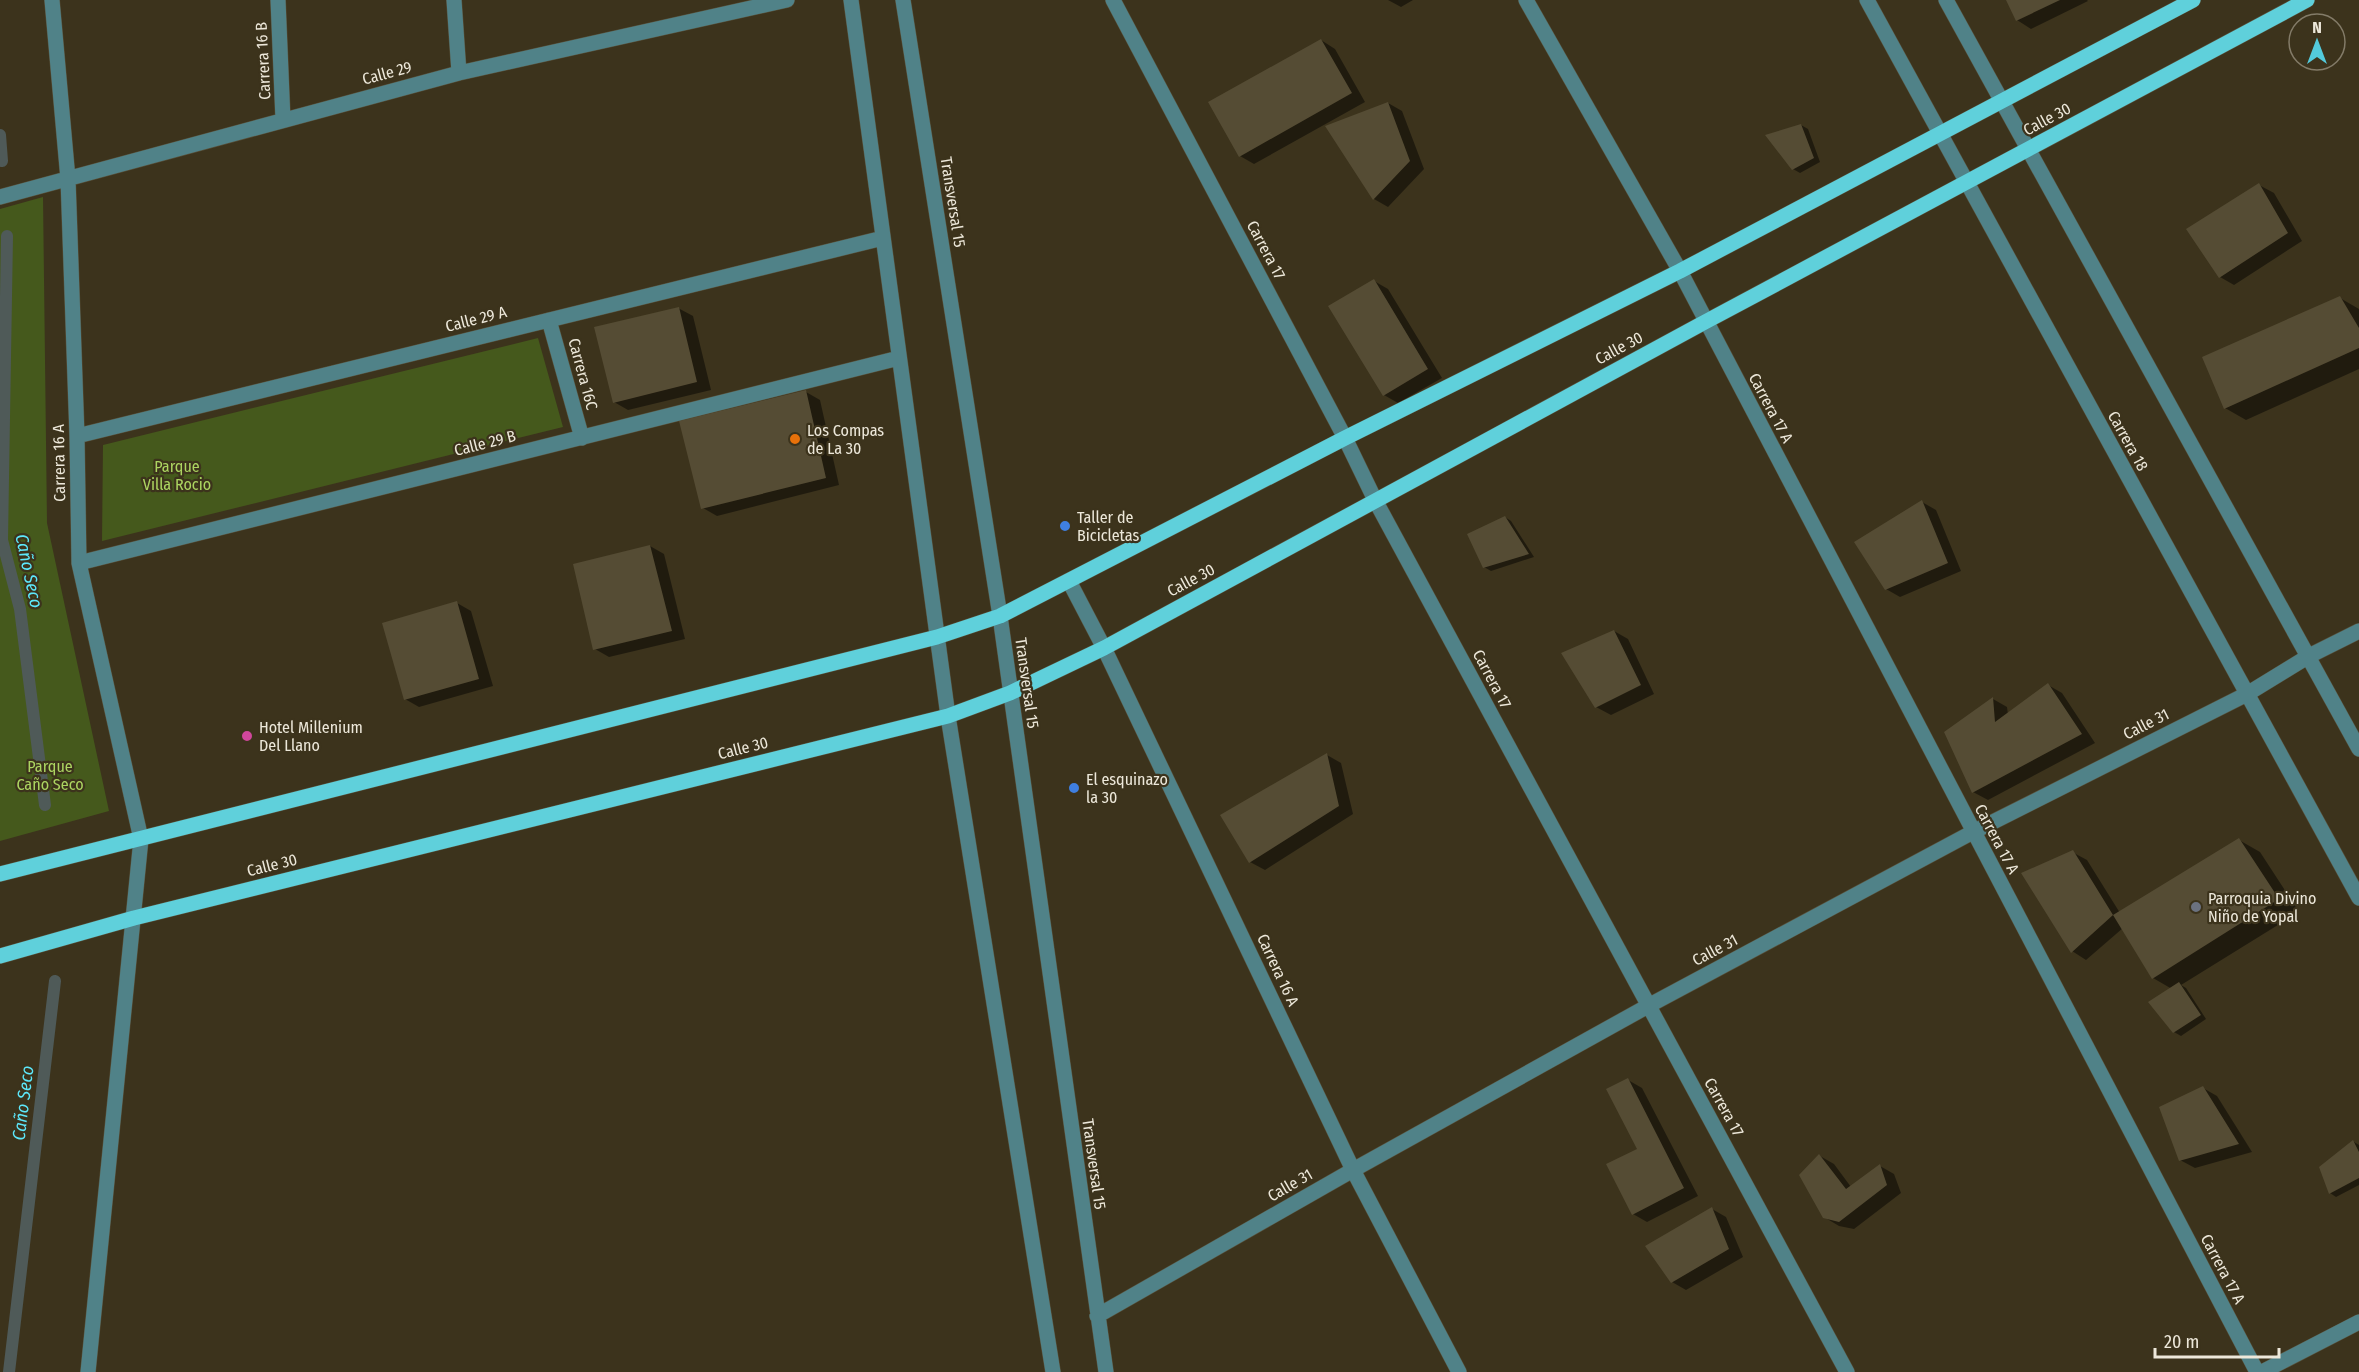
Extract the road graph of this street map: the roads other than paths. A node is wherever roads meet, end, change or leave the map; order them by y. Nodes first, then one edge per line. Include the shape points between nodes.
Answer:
1 (52, 0) edge
2 (278, 0) edge
3 (454, 0) edge
4 (787, 0) edge
5 (851, 0) edge
6 (903, 0) edge
7 (1113, 0) edge
8 (1526, 0) edge
9 (1867, 0) edge
10 (1946, 0) edge
11 (2193, 0) edge
12 (2307, 0) edge
13 (459, 73) junction
14 (2001, 101) junction
15 (284, 120) junction
16 (1940, 135) junction
17 (2028, 150) junction
18 (68, 179) junction
19 (1967, 183) junction
20 (0, 197) edge
21 (883, 237) junction
22 (1680, 271) junction
23 (549, 320) junction
24 (1705, 322) junction
25 (899, 358) junction
26 (77, 436) junction
27 (582, 438) junction
28 (1346, 438) junction
29 (1375, 501) junction
30 (79, 563) junction
31 (1069, 580) junction
32 (1000, 616) junction
33 (2359, 631) edge
34 (937, 637) junction
35 (1104, 648) junction
36 (2309, 656) junction
37 (1010, 693) junction
38 (2247, 694) junction
39 (948, 716) junction
40 (2359, 749) edge
41 (1973, 832) junction
42 (141, 839) junction
43 (0, 874) edge
44 (2359, 898) edge
45 (134, 918) junction
46 (0, 956) edge
47 (1648, 1006) junction
48 (1353, 1170) junction
49 (1097, 1316) junction
50 (2359, 1322) edge
51 (88, 1372) edge
52 (1053, 1372) edge
53 (1106, 1372) edge
54 (1459, 1372) edge
55 (1847, 1372) edge
56 (2257, 1372) edge
57 (2262, 1372) edge

1 - 18 street, Carrera 16 A
2 - 15 street, Carrera 16 B
3 - 13 street
4 - 13 street, Calle 29
5 - 21 street
6 - 32 street, Transversal 15
7 - 28 street, Carrera 17
8 - 22 street
9 - 16 street, Carrera 18
10 - 14 street
11 - 14 main road
12 - 17 main road, Calle 30
13 - 15 street, Calle 29
14 - 16 main road
14 - 17 street
15 - 18 street, Calle 29
16 - 19 street, Carrera 18
16 - 22 main road
17 - 19 main road, Calle 30
17 - 36 street
18 - 20 street, Calle 29
18 - 26 street, Carrera 16 A
19 - 24 main road, Calle 30
19 - 38 street, Carrera 18
21 - 23 street, Calle 29 A
21 - 25 street
22 - 24 street, Carrera 17 A
22 - 28 main road
23 - 26 street, Calle 29 A
23 - 27 street, Carrera 16C
24 - 29 main road, Calle 30
24 - 41 street, Carrera 17 A
25 - 27 street, Calle 29 B
25 - 34 street
26 - 30 street, Carrera 16 A
27 - 30 street, Calle 29 B
28 - 29 street, Carrera 17
28 - 31 main road
29 - 35 main road, Calle 30
29 - 47 street, Carrera 17
30 - 42 street, Carrera 16 A
31 - 32 main road
31 - 35 street, Carrera 16 A
32 - 34 main road
32 - 37 street, Transversal 15
33 - 36 street, Calle 31
34 - 39 street
34 - 42 main road
35 - 37 main road, Calle 30
35 - 48 street, Carrera 16 A
36 - 38 street, Calle 31
36 - 40 street
37 - 39 main road, Calle 30
37 - 49 street, Transversal 15
38 - 41 street, Calle 31
38 - 44 street, Carrera 18
39 - 45 main road, Calle 30
39 - 52 street
41 - 47 street, Calle 31
41 - 56 street, Carrera 17 A
42 - 43 main road
42 - 45 street, Carrera 16 A
45 - 46 main road, Calle 30
45 - 51 street, Carrera 16 A
47 - 48 street, Calle 31
47 - 55 street, Carrera 17
48 - 49 street, Calle 31
48 - 54 street, Carrera 16 A
49 - 53 street, Transversal 15
50 - 57 street

